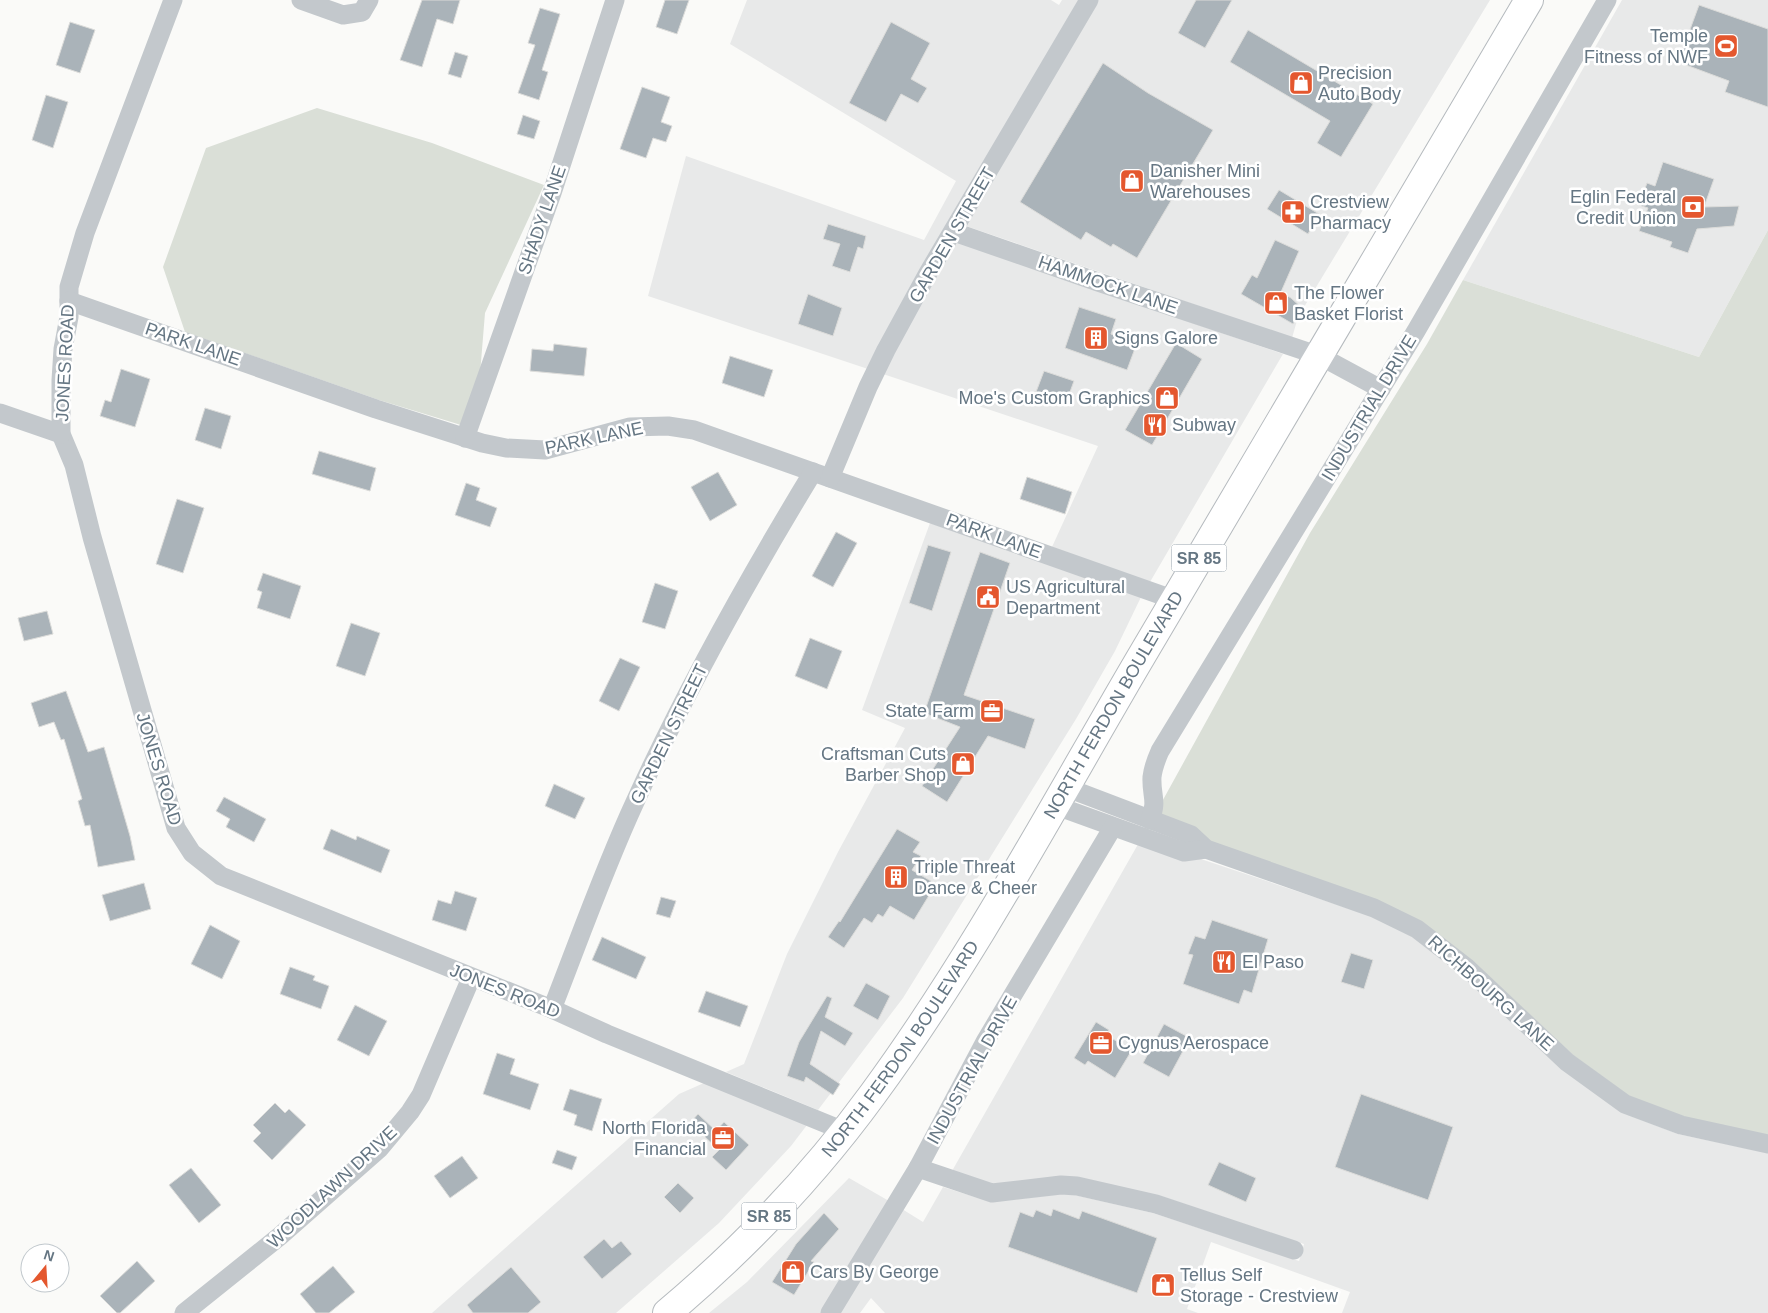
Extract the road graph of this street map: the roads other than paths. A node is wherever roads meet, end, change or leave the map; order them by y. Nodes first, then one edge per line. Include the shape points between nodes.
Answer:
1 (173, 0) edge
2 (301, 0) edge
3 (615, 0) edge
4 (1089, 0) edge
5 (1529, 0) edge
6 (1608, 0) edge
7 (364, 6) edge
8 (954, 232) junction
9 (69, 302) junction
10 (1320, 356) junction
11 (1381, 389) junction
12 (0, 413) edge
13 (61, 434) junction
14 (465, 438) junction
15 (822, 475) junction
16 (1175, 600) junction
17 (1060, 796) junction
18 (1150, 820) junction
19 (1113, 827) junction
20 (1206, 849) junction
21 (471, 978) junction
22 (552, 1009) junction
23 (844, 1131) junction
24 (1768, 1144) edge
25 (918, 1168) junction
26 (1294, 1250) dead end
27 (184, 1313) edge
28 (667, 1313) edge
29 (830, 1313) edge

1 - 9 street, JONES ROAD via 85,232 69,288
2 - 7 street via 343,14
3 - 14 street, SHADY LANE via 552,193
4 - 8 street, GARDEN STREET
5 - 10 main road, NORTH FERDON BOULEVARD / SR 85
6 - 11 street, INDUSTRIAL DRIVE
8 - 10 street, HAMMOCK LANE
8 - 15 street, GARDEN STREET via 886,350
9 - 13 street, JONES ROAD via 62,365
9 - 14 street, PARK LANE
10 - 11 street, HAMMOCK LANE
10 - 16 main road, NORTH FERDON BOULEVARD / SR 85
11 - 18 street, INDUSTRIAL DRIVE via 1160,751 1153,767 1156,800
12 - 13 street
13 - 21 street, JONES ROAD via 74,465 169,809 176,828 192,853 221,876
14 - 15 street, PARK LANE via 506,448 545,450 630,427 668,426 694,430
15 - 16 street, PARK LANE
15 - 22 street, GARDEN STREET via 717,636 669,730 634,803
16 - 17 main road, NORTH FERDON BOULEVARD / SR 85
17 - 18 street, RICHBOURG LANE
17 - 19 street, RICHBOURG LANE
17 - 23 main road, NORTH FERDON BOULEVARD / SR 85 via 924,1021
18 - 20 street, RICHBOURG LANE via 1191,835
19 - 20 street, RICHBOURG LANE via 1184,852
19 - 25 street, INDUSTRIAL DRIVE via 986,1040
20 - 24 street, RICHBOURG LANE via 1374,908 1417,929 1466,968 1567,1062 1625,1104 1681,1125
21 - 22 street, JONES ROAD
21 - 27 street, WOODLAWN DRIVE via 421,1095 394,1133 280,1236
22 - 23 street, JONES ROAD
23 - 28 main road, NORTH FERDON BOULEVARD / SR 85 via 804,1180 731,1256
25 - 26 street via 992,1193 1077,1186 1156,1204
25 - 29 street, INDUSTRIAL DRIVE

